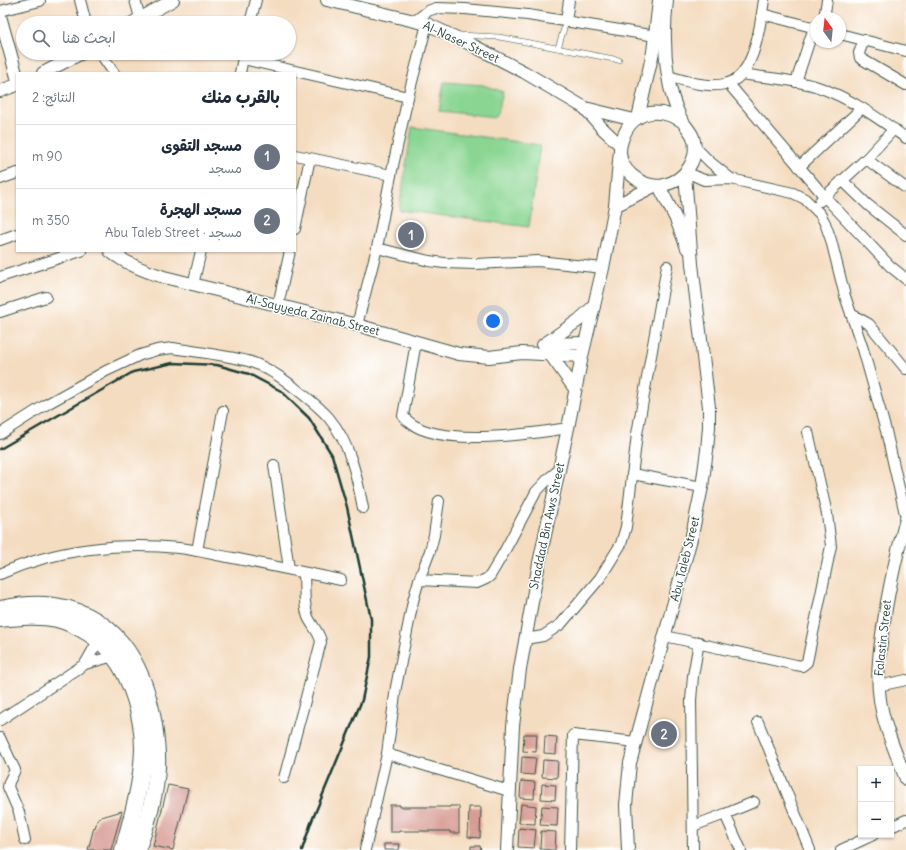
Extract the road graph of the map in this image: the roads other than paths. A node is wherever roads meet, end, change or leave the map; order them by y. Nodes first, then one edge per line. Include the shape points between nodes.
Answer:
1 (80, 0) edge
2 (135, 0) edge
3 (174, 0) edge
4 (256, 0) edge
5 (569, 0) edge
6 (659, 0) edge
7 (667, 0) edge
8 (764, 0) edge
9 (827, 0) edge
10 (40, 1) dead end
11 (335, 1) edge
12 (0, 11) edge
13 (825, 12) edge
14 (762, 14) junction
15 (0, 16) edge
16 (84, 16) edge
17 (136, 16) edge
18 (145, 16) edge
19 (252, 16) edge
20 (566, 22) junction
21 (421, 23) junction
22 (810, 27) edge
23 (450, 34) junction
24 (846, 36) edge
25 (659, 37) junction
26 (864, 40) junction
27 (810, 42) edge
28 (558, 48) junction
29 (906, 51) edge
30 (71, 60) edge
31 (105, 60) edge
32 (242, 60) edge
33 (259, 60) edge
34 (619, 60) dead end
35 (56, 70) edge
36 (113, 72) edge
37 (240, 72) edge
38 (16, 73) edge
39 (742, 74) junction
40 (668, 76) junction
41 (686, 82) junction
42 (796, 82) junction
43 (728, 83) junction
44 (16, 85) edge
45 (906, 85) edge
46 (0, 91) edge
47 (671, 91) junction
48 (408, 97) junction
49 (585, 108) junction
50 (862, 108) junction
51 (636, 119) junction
52 (682, 121) junction
53 (894, 130) junction
54 (906, 138) edge
55 (695, 147) junction
56 (620, 148) junction
57 (296, 154) edge
58 (310, 158) junction
59 (866, 158) junction
60 (799, 167) junction
61 (686, 173) junction
62 (16, 174) edge
63 (391, 174) junction
64 (0, 179) edge
65 (731, 179) junction
66 (842, 180) junction
67 (656, 186) junction
68 (906, 188) edge
69 (824, 197) junction
70 (615, 206) junction
71 (814, 207) junction
72 (296, 224) edge
73 (16, 234) edge
74 (906, 235) edge
75 (0, 240) edge
76 (377, 248) junction
77 (78, 252) edge
78 (111, 252) edge
79 (201, 252) edge
80 (290, 252) edge
81 (692, 264) junction
82 (667, 266) dead end
83 (603, 268) junction
84 (0, 277) edge
85 (906, 279) edge
86 (193, 285) junction
87 (46, 297) dead end
88 (278, 304) junction
89 (594, 306) junction
90 (0, 312) edge
91 (851, 314) junction
92 (357, 325) junction
93 (416, 342) junction
94 (584, 342) junction
95 (547, 350) junction
96 (582, 356) junction
97 (906, 369) edge
98 (575, 389) junction
99 (223, 411) dead end
100 (568, 428) junction
101 (808, 432) dead end
102 (0, 434) edge
103 (274, 465) dead end
104 (558, 471) junction
105 (896, 473) junction
106 (632, 474) junction
107 (906, 478) edge
108 (702, 487) junction
109 (439, 501) dead end
110 (363, 508) dead end
111 (906, 519) edge
112 (198, 551) junction
113 (289, 569) junction
114 (304, 573) junction
115 (0, 574) edge
116 (341, 580) dead end
117 (419, 580) junction
118 (0, 609) edge
119 (0, 619) edge
120 (665, 636) junction
121 (525, 639) junction
122 (98, 641) junction
123 (699, 642) junction
124 (114, 656) junction
125 (85, 664) junction
126 (906, 680) edge
127 (878, 686) junction
128 (0, 720) edge
129 (758, 722) dead end
130 (0, 738) edge
131 (636, 742) junction
132 (387, 754) junction
133 (284, 778) dead end
134 (906, 779) edge
135 (509, 791) junction
136 (754, 802) dead end
137 (726, 814) junction
138 (906, 820) edge
139 (693, 826) junction
140 (894, 826) edge
141 (867, 838) edge
142 (25, 840) dead end
143 (123, 850) edge
144 (137, 850) edge
145 (365, 850) edge
146 (507, 850) edge
147 (570, 850) edge
148 (628, 850) edge
149 (693, 850) edge
150 (741, 850) edge
151 (810, 850) edge
152 (841, 850) edge

1 - 16 street
2 - 17 street
3 - 18 street
4 - 19 street
5 - 20 street
6 - 25 street
7 - 25 street
8 - 14 street
9 - 13 street
10 - 12 street
11 - 21 street, Al-Naser Street
14 - 22 street
14 - 39 street via 754,50
15 - 38 street
20 - 21 street via 528,15 440,8 428,10
20 - 25 street
20 - 28 lane
21 - 23 street, Al-Naser Street
21 - 48 street
23 - 28 lane via 498,36
23 - 49 street, Al-Naser Street via 524,72
24 - 26 street
25 - 40 street
25 - 51 street
26 - 29 street
26 - 45 street via 858,53 860,58
27 - 42 street
28 - 34 lane
30 - 35 street
31 - 36 street
32 - 37 street
33 - 48 street
39 - 42 street
39 - 43 street
40 - 41 street
40 - 47 street
41 - 43 street via 712,85
41 - 47 street
42 - 50 street via 826,90
43 - 60 street
44 - 46 street
47 - 52 street
48 - 63 street
49 - 51 street, Al-Naser Street
49 - 56 street, Al-Naser Street
50 - 53 street
50 - 60 street
51 - 52 street via 648,113 660,112
51 - 56 street via 625,132
52 - 55 street via 691,133
53 - 54 street
53 - 59 street
55 - 61 street via 693,160
55 - 65 street
56 - 67 street via 623,163 630,174 641,182
56 - 70 street, Shaddad Bin Aws Street
57 - 58 street
58 - 63 street
58 - 72 street
59 - 66 street
59 - 68 street
60 - 69 street
61 - 65 street via 704,180
61 - 67 street via 673,183
61 - 81 street, Abu Taleb Street
62 - 64 street
63 - 76 street
65 - 71 street via 793,193
66 - 69 street
66 - 74 street via 868,205
67 - 70 street
67 - 81 street, Abu Taleb Street via 680,229
69 - 71 street
69 - 85 street via 890,266
70 - 83 street, Shaddad Bin Aws Street
71 - 91 street via 825,223
73 - 75 street
76 - 83 street via 444,263 538,261
76 - 92 street
77 - 84 street
78 - 86 street, Al-Sayyeda Zainab Street via 142,270
79 - 86 street
80 - 88 street
81 - 108 street, Abu Taleb Street via 710,416
82 - 106 street
83 - 89 street, Shaddad Bin Aws Street
86 - 88 street, Al-Sayyeda Zainab Street
87 - 90 street
88 - 92 street, Al-Sayyeda Zainab Street
89 - 94 street, Shaddad Bin Aws Street
89 - 95 street
91 - 97 street via 869,324
91 - 105 street via 869,370
92 - 93 street, Al-Sayyeda Zainab Street
93 - 95 street, Al-Sayyeda Zainab Street via 459,354 481,357
93 - 100 street via 403,416 414,426 428,432 478,438
94 - 95 street, Al-Sayyeda Zainab Street
94 - 96 street, Shaddad Bin Aws Street
95 - 96 street, Al-Sayyeda Zainab Street
95 - 98 street
96 - 98 street, Shaddad Bin Aws Street
98 - 100 street, Shaddad Bin Aws Street
99 - 112 street
100 - 104 street, Shaddad Bin Aws Street
101 - 123 street via 828,514 831,546 807,662 802,666 796,665
102 - 110 street via 106,371 148,352 173,348 230,358 257,365 282,378 330,418 343,440 357,477
103 - 113 street
104 - 117 street via 536,492 490,576 477,583
104 - 121 street, Shaddad Bin Aws Street
105 - 107 street
105 - 111 street
106 - 108 street
106 - 121 street via 624,535 612,561 596,584 561,624 543,636
108 - 120 street, Abu Taleb Street
109 - 117 street via 434,535
111 - 127 street, Falastin Street via 888,592 880,644
112 - 113 street
112 - 115 street via 147,546 98,548 30,562
113 - 114 street
114 - 116 street
114 - 133 street via 307,613 321,645
117 - 132 street via 396,687
118 - 144 highway via 34,604 72,610 97,621 114,634 130,653 143,679 152,709 157,755 154,792
119 - 122 highway via 34,617 58,620 80,629
120 - 123 street
120 - 131 street, Abu Taleb Street
121 - 135 street, Shaddad Bin Aws Street via 516,693
122 - 124 highway
122 - 125 street
123 - 139 street via 691,700
124 - 125 street
124 - 143 highway via 128,680 142,724 143,749 139,787
125 - 128 street
126 - 127 street
127 - 134 street, Falastin Street via 882,710
129 - 151 street
130 - 142 street via 14,770 8,787 20,812
131 - 147 street via 573,735
131 - 148 street, Abu Taleb Street via 630,763 627,792
132 - 135 street
132 - 145 street
135 - 146 street, Shaddad Bin Aws Street
136 - 137 street
137 - 139 street
137 - 150 street
138 - 140 street
139 - 149 street
141 - 152 street

